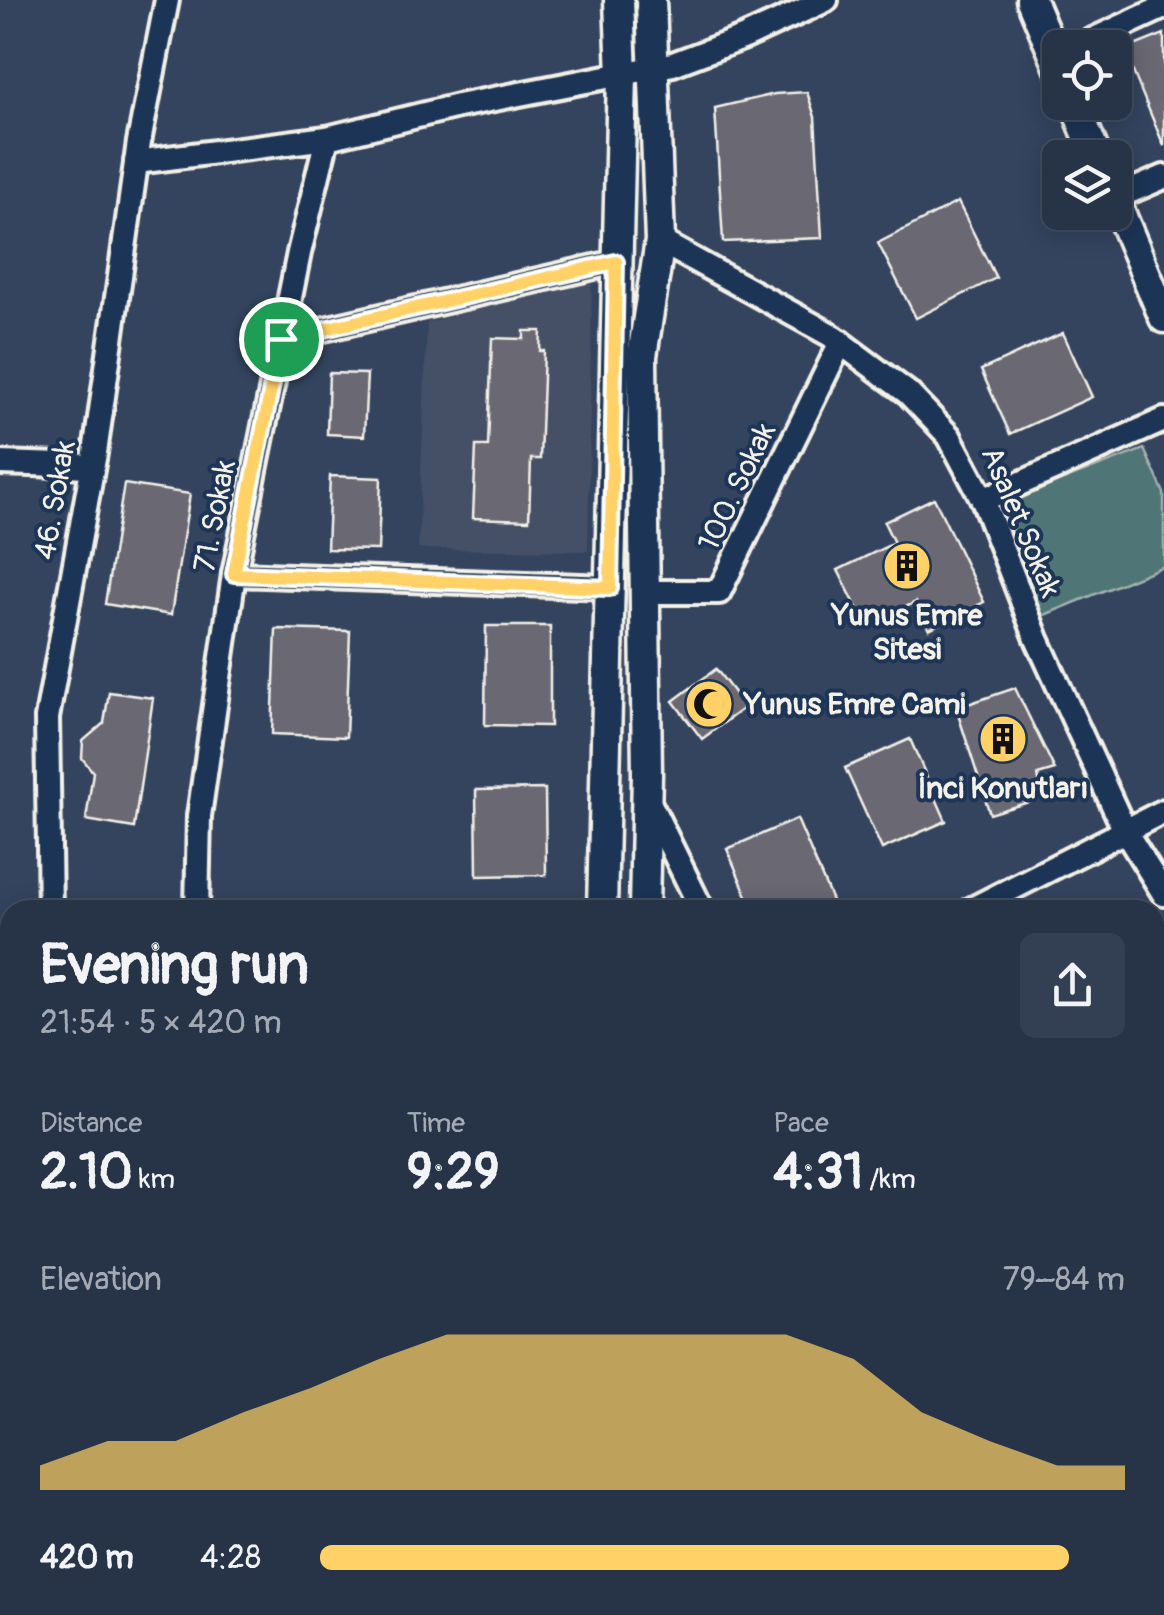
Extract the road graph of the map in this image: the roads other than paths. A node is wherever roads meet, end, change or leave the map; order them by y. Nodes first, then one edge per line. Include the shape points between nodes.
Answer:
1 (167, 0) edge
2 (619, 0) edge
3 (651, 0) edge
4 (826, 0) edge
5 (1031, 0) edge
6 (1164, 6) edge
7 (1047, 30) edge
8 (1116, 30) edge
9 (651, 69) junction
10 (622, 75) junction
11 (327, 138) junction
12 (136, 162) junction
13 (1164, 177) edge
14 (1132, 191) edge
15 (1128, 230) edge
16 (660, 241) junction
17 (616, 262) junction
18 (1164, 318) edge
19 (281, 339) junction
20 (841, 342) junction
21 (1164, 420) edge
22 (0, 463) edge
23 (92, 466) junction
24 (983, 500) junction
25 (234, 574) junction
26 (610, 588) junction
27 (644, 592) junction
28 (647, 798) junction
29 (1164, 811) edge
30 (1125, 831) junction
31 (1164, 894) edge
32 (50, 900) edge
33 (197, 900) edge
34 (602, 900) edge
35 (644, 900) edge
36 (697, 900) edge
37 (990, 900) edge

1 - 12 street, 46. Sokak
2 - 10 main road
3 - 9 main road
4 - 9 street via 745,38
5 - 7 main road
6 - 8 street
9 - 10 street
9 - 16 main road
10 - 11 street
10 - 17 main road
11 - 12 street
11 - 19 street, 71. Sokak
12 - 23 street, 46. Sokak
13 - 14 street
15 - 18 main road
16 - 20 street, Asalet Sokak
16 - 27 main road via 642,356
17 - 19 street
17 - 26 main road
19 - 25 street, 71. Sokak
20 - 24 street, Asalet Sokak via 908,393 949,436
20 - 27 street, 100. Sokak via 719,592
21 - 24 street
22 - 23 street
23 - 32 street, 46. Sokak via 47,718
24 - 30 street, Asalet Sokak
25 - 26 street
25 - 33 street, 71. Sokak via 199,816
26 - 34 main road
27 - 28 main road
28 - 35 main road
28 - 36 street
29 - 30 street
30 - 31 street, Asalet Sokak
30 - 37 street

